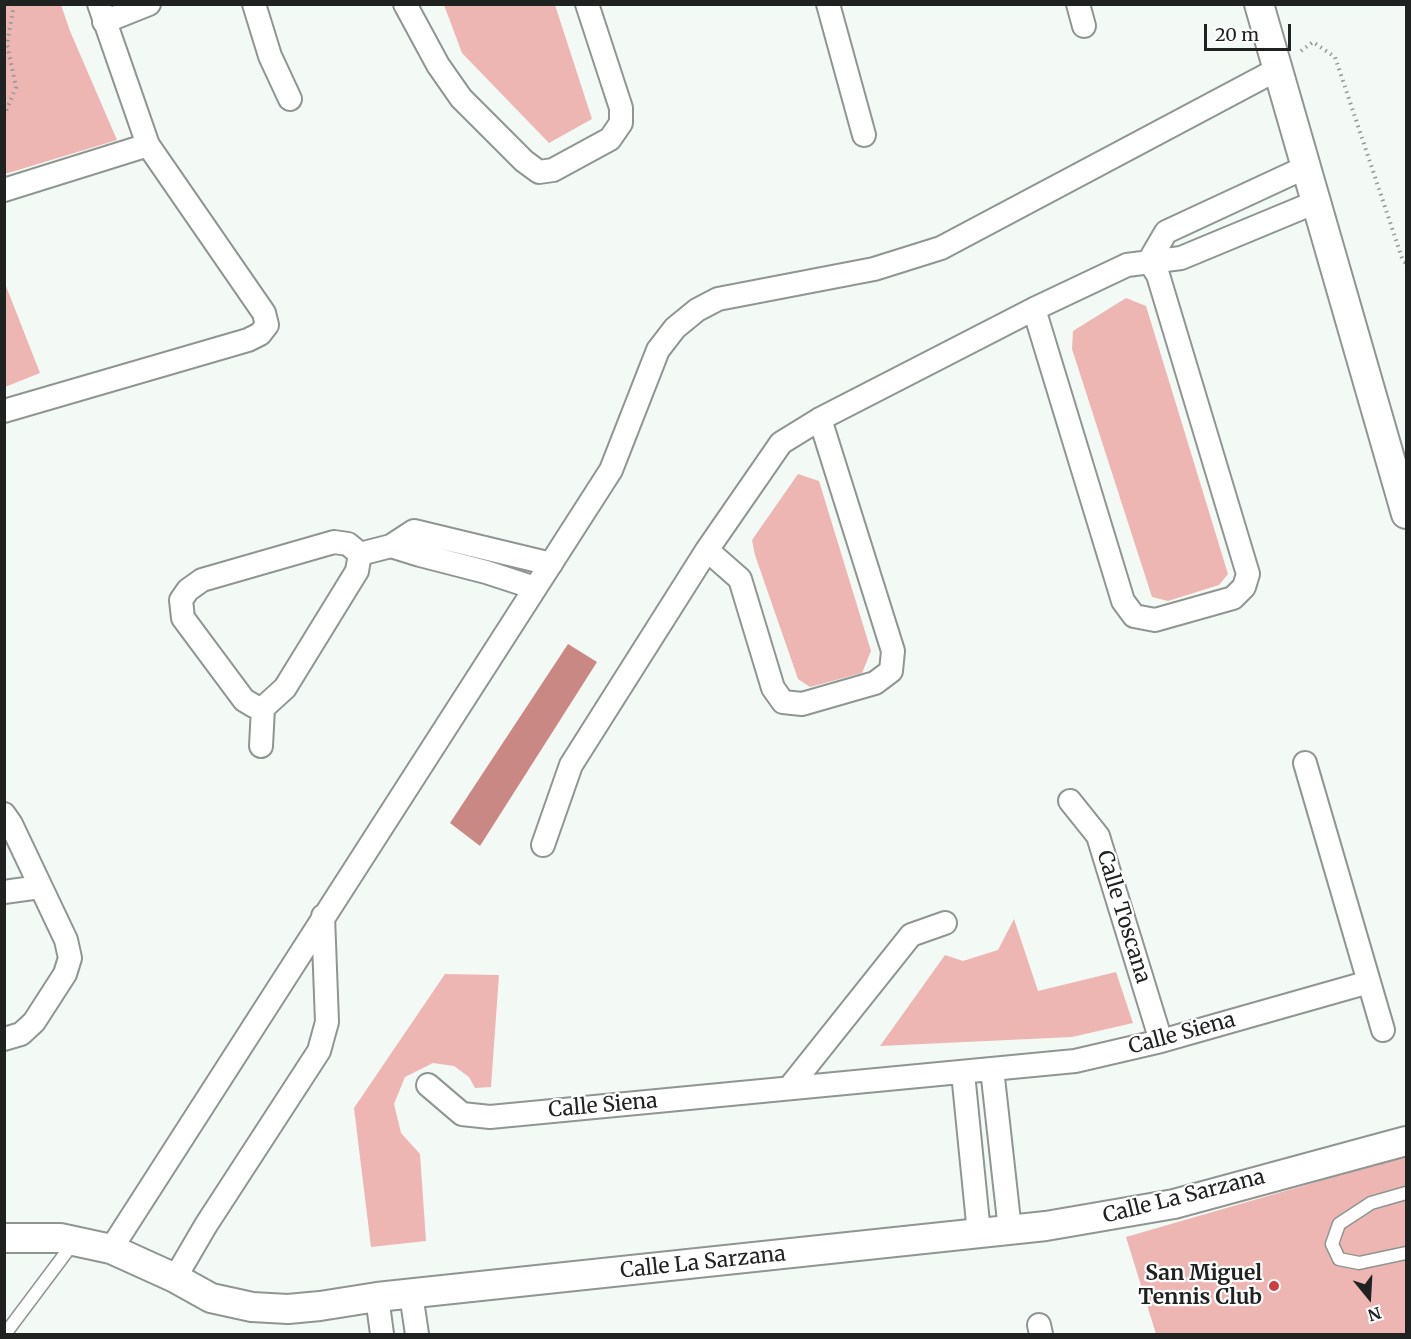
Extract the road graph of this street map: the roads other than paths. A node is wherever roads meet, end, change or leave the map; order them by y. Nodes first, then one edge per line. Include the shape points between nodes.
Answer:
1 (149, 4) edge
2 (254, 4) edge
3 (405, 4) edge
4 (588, 4) edge
5 (828, 4) edge
6 (1078, 4) edge
7 (1259, 4) edge
8 (102, 13) edge
9 (1084, 26) dead end
10 (1278, 69) junction
11 (290, 99) dead end
12 (864, 135) dead end
13 (148, 145) junction
14 (1306, 167) junction
15 (4, 190) edge
16 (1316, 202) junction
17 (1149, 261) junction
18 (1034, 309) junction
19 (4, 411) edge
20 (820, 419) junction
21 (1406, 510) edge
22 (392, 546) junction
23 (707, 550) junction
24 (360, 554) junction
25 (551, 564) junction
26 (535, 588) junction
27 (263, 708) junction
28 (261, 746) dead end
29 (1305, 763) dead end
30 (1070, 801) dead end
31 (4, 813) edge
32 (543, 845) dead end
33 (40, 887) junction
34 (4, 892) edge
35 (323, 916) junction
36 (945, 923) dead end
37 (1369, 982) junction
38 (1383, 1030) dead end
39 (4, 1039) edge
40 (1161, 1041) junction
41 (992, 1069) junction
42 (963, 1073) junction
43 (428, 1085) dead end
44 (789, 1088) junction
45 (1407, 1141) edge
46 (1407, 1193) edge
47 (1010, 1230) junction
48 (980, 1233) junction
49 (4, 1238) edge
50 (75, 1241) junction
51 (111, 1249) junction
52 (1407, 1252) edge
53 (175, 1278) junction
54 (411, 1293) junction
55 (377, 1297) junction
56 (5, 1335) edge
57 (382, 1335) edge
58 (417, 1335) edge

1 - 8 street
2 - 11 street via 270,56
3 - 4 street via 461,98 539,172 553,170 610,139 621,123 621,108
5 - 12 street
6 - 9 street
7 - 10 street
8 - 13 street
10 - 14 street
10 - 25 street via 941,248 874,269 718,299 697,310 675,328 658,350 611,470
13 - 15 street
13 - 19 street via 264,313 267,325 248,340
14 - 16 street
14 - 17 street via 1166,232
16 - 17 street via 1181,258
16 - 21 street
17 - 18 street via 1127,265
17 - 18 street via 1158,275 1248,574 1244,587 1233,598 1155,620 1134,616 1123,601
18 - 20 street
20 - 23 street via 782,443
20 - 23 street via 893,651 891,671 875,683 802,704 783,702 773,688 740,579
22 - 24 street
22 - 25 street via 414,531
22 - 26 street
23 - 32 street via 571,765
24 - 27 street via 357,571 285,688
24 - 27 street via 348,544 334,542 202,580 172,596 183,618 243,700
25 - 26 street
26 - 35 street
27 - 28 street
29 - 37 street
30 - 40 street, Calle Toscana via 1098,836
31 - 33 street
33 - 34 street
33 - 39 street via 66,940 70,958 65,974 34,1022 21,1034
35 - 51 street
35 - 53 street via 327,1023 319,1051
36 - 44 street via 911,935
37 - 38 street
37 - 40 street, Calle Siena
40 - 41 street, Calle Siena via 1075,1061
41 - 42 street, Calle Siena
41 - 47 street
42 - 44 street, Calle Siena
42 - 48 street
43 - 44 street, Calle Siena via 462,1114 490,1117
45 - 47 street, Calle La Sarzana via 1174,1204
46 - 52 lane via 1371,1203 1339,1224 1332,1244 1339,1259 1359,1263
47 - 48 street, Calle La Sarzana
48 - 54 street, Calle La Sarzana
49 - 50 street, Calle La Sarzana via 33,1236
50 - 51 street, Calle La Sarzana
50 - 56 lane
51 - 53 street, Calle La Sarzana
53 - 55 street, Calle La Sarzana via 211,1298 252,1307 288,1309
54 - 55 street, Calle La Sarzana
54 - 58 street
55 - 57 street

